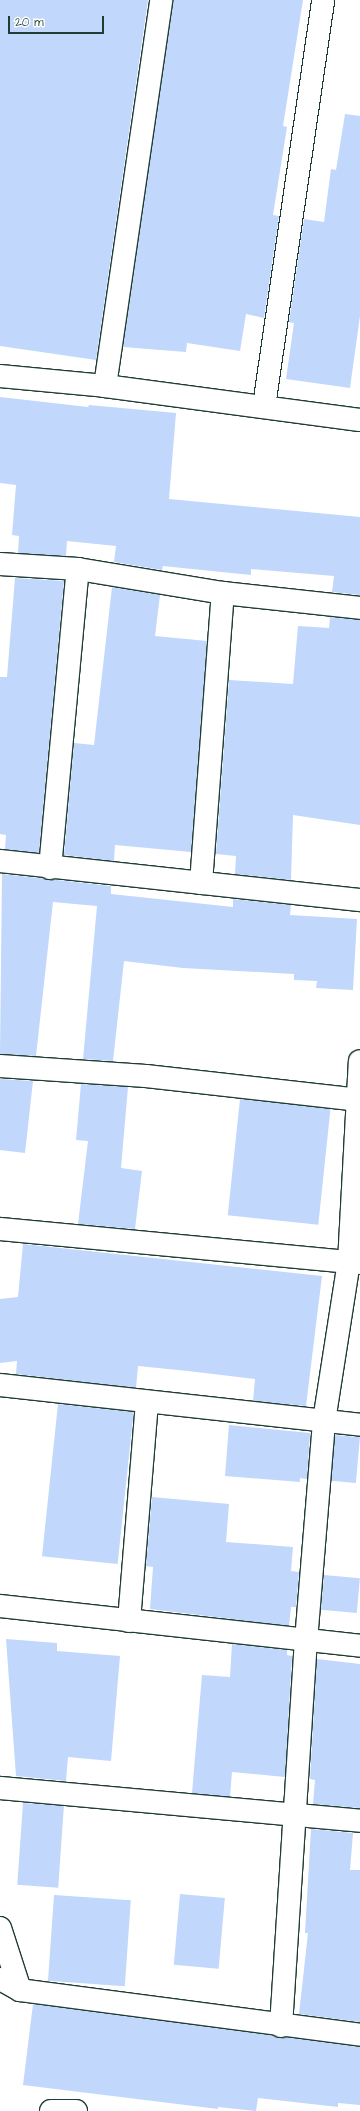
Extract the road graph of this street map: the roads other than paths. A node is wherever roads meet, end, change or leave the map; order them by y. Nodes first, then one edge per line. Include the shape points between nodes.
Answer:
1 (161, 0) edge
2 (323, 0) edge
3 (0, 376) edge
4 (106, 386) junction
5 (264, 406) junction
6 (360, 420) edge
7 (0, 564) edge
8 (78, 569) junction
9 (223, 593) junction
10 (360, 608) edge
11 (0, 861) edge
12 (50, 868) junction
13 (201, 883) junction
14 (360, 900) edge
15 (360, 1061) edge
16 (0, 1066) edge
17 (359, 1099) edge
18 (0, 1229) edge
19 (355, 1262) edge
20 (0, 1385) edge
21 (147, 1402) junction
22 (324, 1421) junction
23 (360, 1425) edge
24 (0, 1606) edge
25 (129, 1621) junction
26 (306, 1641) junction
27 (360, 1646) edge
28 (0, 1788) edge
29 (294, 1814) junction
30 (360, 1821) edge
31 (0, 1928) edge
32 (0, 1979) edge
33 (20, 1990) junction
34 (281, 2026) junction
35 (360, 2035) edge
36 (51, 2111) edge
37 (76, 2111) edge

1 - 4 street
2 - 5 street
3 - 4 street
4 - 5 street
5 - 6 street
7 - 8 street
8 - 9 street
8 - 12 street
9 - 10 street
9 - 13 street
11 - 12 street
12 - 13 street
13 - 14 street
15 - 17 street
16 - 17 street via 146,1076
17 - 19 street
18 - 19 street
19 - 22 street
20 - 21 street
21 - 22 street
21 - 25 street
22 - 23 street
22 - 26 street
24 - 25 street
25 - 26 street
26 - 27 street
26 - 29 street
28 - 29 street
29 - 30 street
29 - 34 street
31 - 33 street
32 - 33 street
33 - 34 street
34 - 35 street
36 - 37 street

